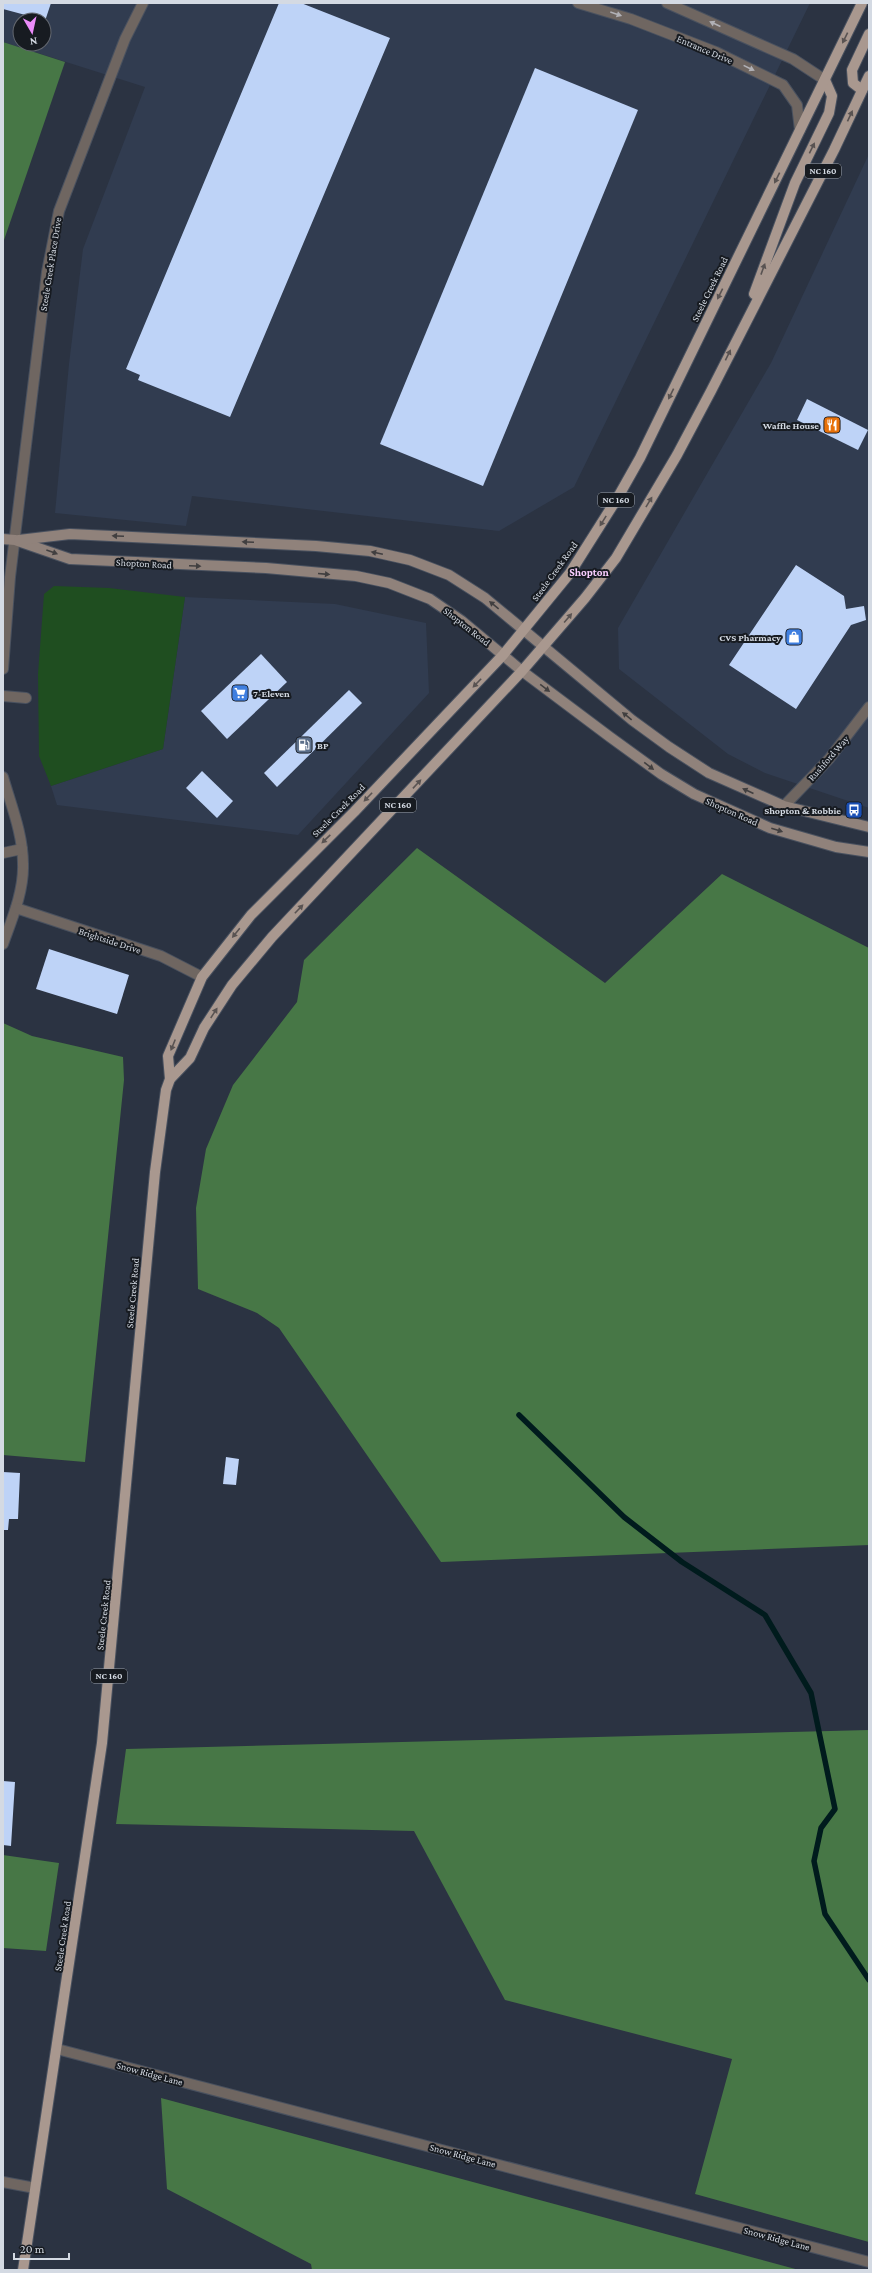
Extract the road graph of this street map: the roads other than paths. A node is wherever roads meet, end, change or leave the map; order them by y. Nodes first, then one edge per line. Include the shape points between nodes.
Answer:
1 (143, 3) edge
2 (578, 3) edge
3 (668, 3) edge
4 (862, 3) edge
5 (869, 34) edge
6 (869, 76) edge
7 (825, 80) junction
8 (862, 90) junction
9 (800, 130) junction
10 (740, 332) junction
11 (3, 539) edge
12 (15, 540) junction
13 (525, 630) junction
14 (543, 648) junction
15 (504, 655) junction
16 (3, 669) edge
17 (522, 671) junction
18 (3, 696) edge
19 (26, 698) dead end
20 (869, 707) edge
21 (3, 777) edge
22 (784, 806) junction
23 (869, 827) edge
24 (22, 849) junction
25 (869, 852) edge
26 (3, 853) edge
27 (16, 908) junction
28 (3, 944) edge
29 (202, 977) junction
30 (170, 1079) junction
31 (57, 2049) junction
32 (3, 2182) edge
33 (36, 2188) junction
34 (869, 2262) edge
35 (23, 2270) edge

1 - 12 street, Steele Creek Place Drive via 111,74 59,211 47,272
2 -> 9 street, Entrance Drive via 632,19 709,49 783,84 797,105
7 -> 3 street via 793,59
4 -> 7 main road, Steele Creek Road / NC 160
5 - 8 main road via 852,70 853,83
6 - 8 main road, Steele Creek Road / NC 160
7 - 9 main road, Steele Creek Road / NC 160
10 -> 7 main road via 795,183 829,113 832,96
10 -> 8 main road, Steele Creek Road / NC 160 via 834,150
9 -> 13 main road, Steele Creek Road / NC 160 via 640,458 570,573
14 -> 10 main road, Steele Creek Road / NC 160 via 616,558 677,455
11 - 12 street, Shopton Road
13 -> 12 street, Shopton Road via 485,598 449,574 410,560 370,552 316,546 70,534
12 -> 15 street, Shopton Road via 70,559 266,568 356,576 389,583 430,599
12 - 16 street, Steele Creek Place Drive
13 - 14 street, Shopton Road
13 - 15 main road, Steele Creek Road / NC 160
14 - 17 main road, Steele Creek Road / NC 160
22 -> 14 street, Shopton Road via 709,773 669,747
15 - 17 street, Shopton Road
15 -> 29 main road, Steele Creek Road / NC 160 via 251,915
17 -> 25 street, Shopton Road via 661,774 694,794 770,828 828,845
30 -> 17 main road, Steele Creek Road / NC 160 via 190,1058 204,1028 232,985 272,937
18 - 19 street
20 - 22 street, Rushford Way via 829,759
21 - 24 street
22 - 23 street, Shopton Road
24 - 26 street
24 - 27 street via 24,865
27 - 28 street
27 - 29 street, Brightside Drive via 161,956
29 -> 30 main road, Steele Creek Road / NC 160 via 168,1056
30 - 31 main road, Steele Creek Road / NC 160 via 166,1090 155,1172 102,1743
31 - 33 main road, Steele Creek Road / NC 160
31 - 34 street, Snow Ridge Lane
32 - 33 street
33 - 35 main road, Steele Creek Road / NC 160

